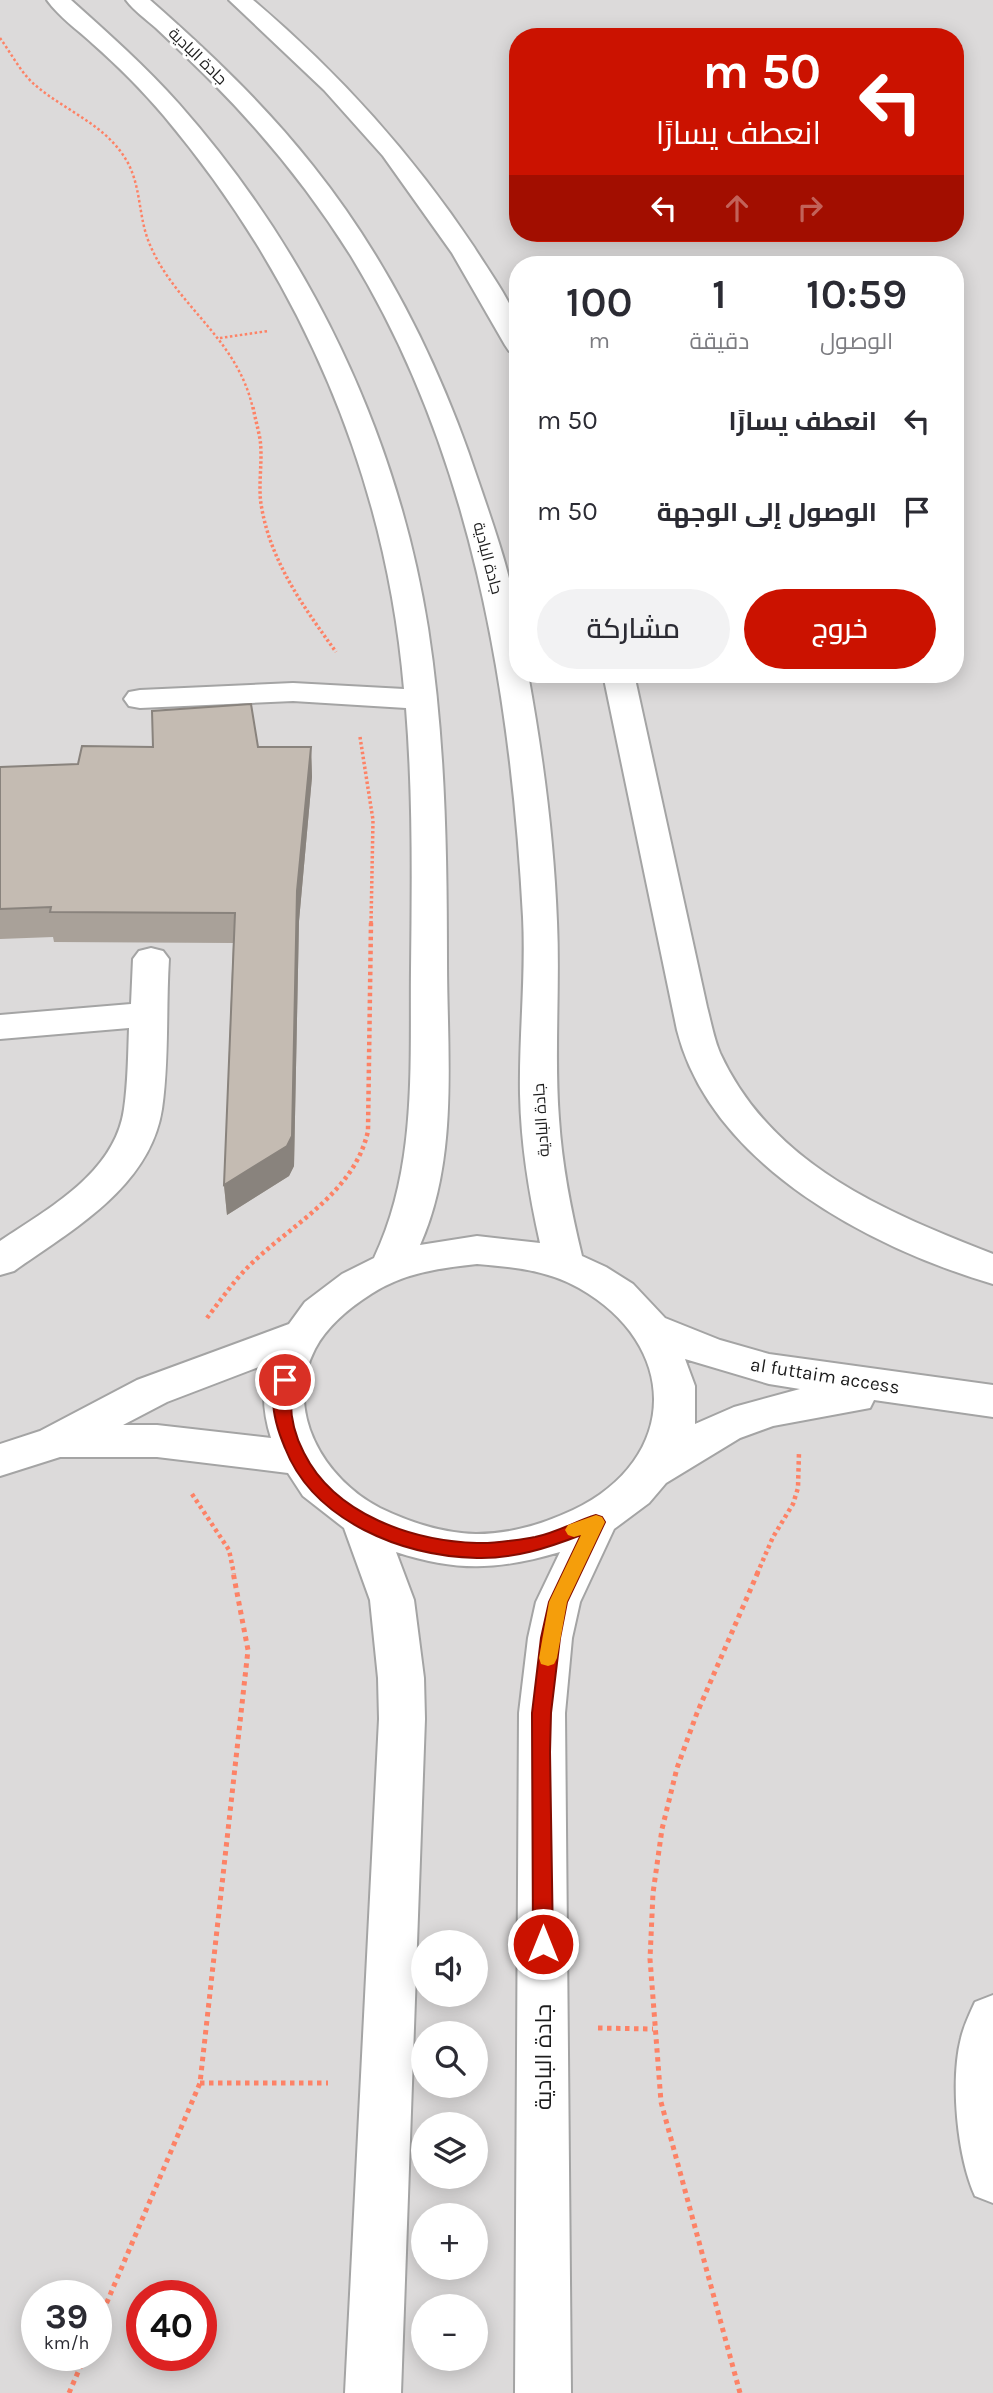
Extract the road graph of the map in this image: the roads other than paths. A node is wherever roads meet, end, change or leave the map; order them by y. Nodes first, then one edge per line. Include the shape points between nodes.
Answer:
1 (58, 0) edge
2 (137, 0) edge
3 (240, 0) edge
4 (509, 329) edge
5 (509, 644) edge
6 (515, 683) edge
7 (620, 683) edge
8 (141, 699) dead end
9 (419, 699) junction
10 (151, 959) dead end
11 (147, 1015) junction
12 (0, 1027) edge
13 (0, 1261) edge
14 (564, 1264) junction
15 (390, 1266) junction
16 (993, 1270) edge
17 (653, 1329) junction
18 (302, 1335) junction
19 (919, 1391) junction
20 (993, 1401) edge
21 (55, 1442) junction
22 (298, 1458) junction
23 (0, 1460) edge
24 (651, 1474) junction
25 (363, 1522) junction
26 (596, 1522) junction
27 (993, 2018) edge
28 (993, 2178) edge
29 (373, 2393) edge
30 (543, 2393) edge

1 - 9 street via 138,73 195,138 234,187 316,324 357,416 390,518 413,632
2 - 5 street, جادة البادية via 194,49 252,109 307,175 358,248 404,329 441,411 472,502
3 - 4 street via 322,75 396,158 464,251
6 - 14 street, جادة البادية via 528,764 540,922 540,1121 549,1198
7 - 16 street via 689,1007 702,1053 727,1098 764,1141 812,1182 869,1218
8 - 9 street via 293,692
9 - 15 street via 430,897 425,1141 414,1210
10 - 11 street
11 - 12 street
11 - 13 street via 143,1110 128,1155 97,1191
14 - 15 street via 522,1253 477,1250
14 - 17 street via 629,1302
15 - 18 street via 355,1284 325,1308
17 - 19 street, al futtaim access via 769,1369
17 - 24 street via 671,1363 677,1400 670,1438
18 - 21 street via 152,1391
18 - 22 street via 288,1364 282,1396 285,1428
19 - 20 street, al futtaim access
19 - 24 street, al futtaim access via 801,1403 758,1413 683,1449
21 - 22 street via 157,1441
21 - 23 street
22 - 25 street via 324,1493
24 - 26 street via 627,1500
25 - 26 street via 418,1543 478,1551 540,1543
25 - 29 street via 392,1600 402,1719
26 - 30 street, جادة البادية via 558,1602 542,1713
27 - 28 street via 983,2052 982,2084

